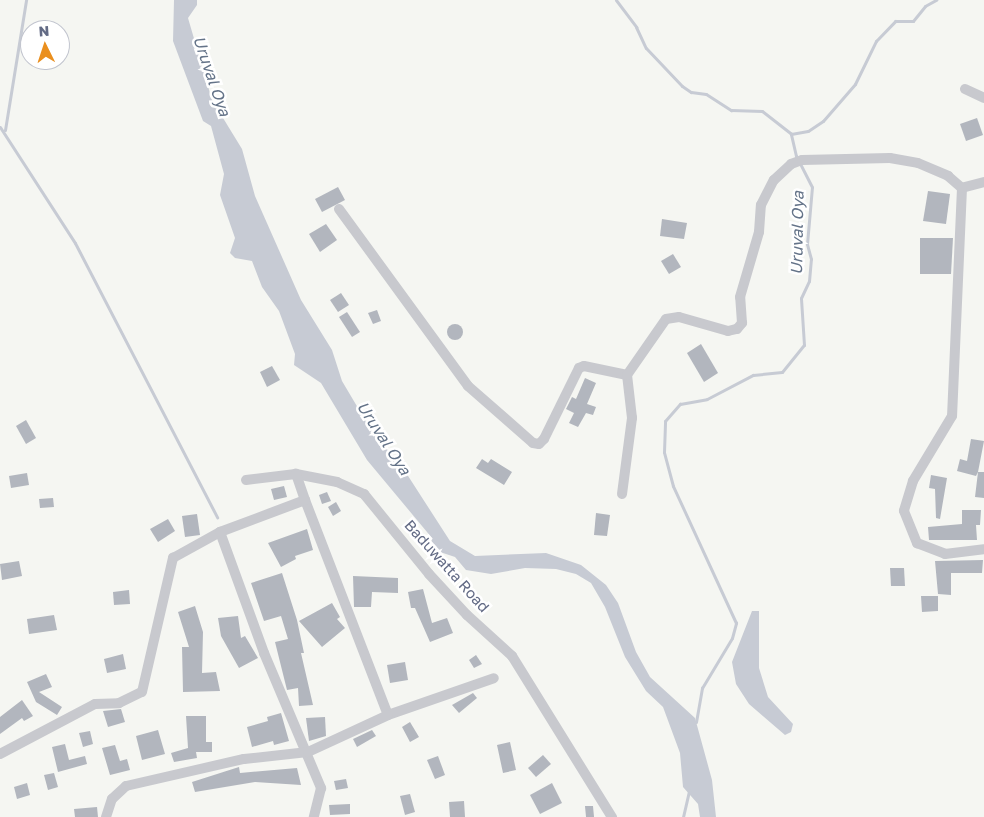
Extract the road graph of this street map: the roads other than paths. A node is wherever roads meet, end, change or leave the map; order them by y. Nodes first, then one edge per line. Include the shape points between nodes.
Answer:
1 (965, 89) dead end
2 (984, 98) edge
3 (983, 187) edge
4 (962, 188) junction
5 (339, 208) dead end
6 (626, 375) junction
7 (296, 474) junction
8 (246, 480) dead end
9 (622, 494) dead end
10 (305, 500) junction
11 (220, 532) junction
12 (984, 549) edge
13 (494, 678) dead end
14 (388, 715) junction
15 (306, 749) junction
16 (0, 754) edge
17 (106, 817) edge
18 (314, 817) edge
19 (612, 817) edge

1 - 2 street
3 - 4 street
4 - 6 street via 948,176 918,163 890,158 799,161 774,180 761,204 759,232 740,297 742,323 737,329 728,331 679,317 666,319
4 - 12 street via 952,416 913,481 904,511 917,543 945,554
5 - 6 street via 468,386 533,444 544,440 580,368 584,366
6 - 9 street via 632,418
7 - 8 street, Baduwatta Road
7 - 10 street
7 - 19 street, Baduwatta Road via 337,482 364,494 436,581 512,656
10 - 11 street
10 - 14 street
11 - 15 street via 264,652
11 - 16 street via 173,558 142,692 119,703 95,704
13 - 14 street
14 - 15 street
15 - 17 street via 126,786 112,799
15 - 18 street via 321,788

